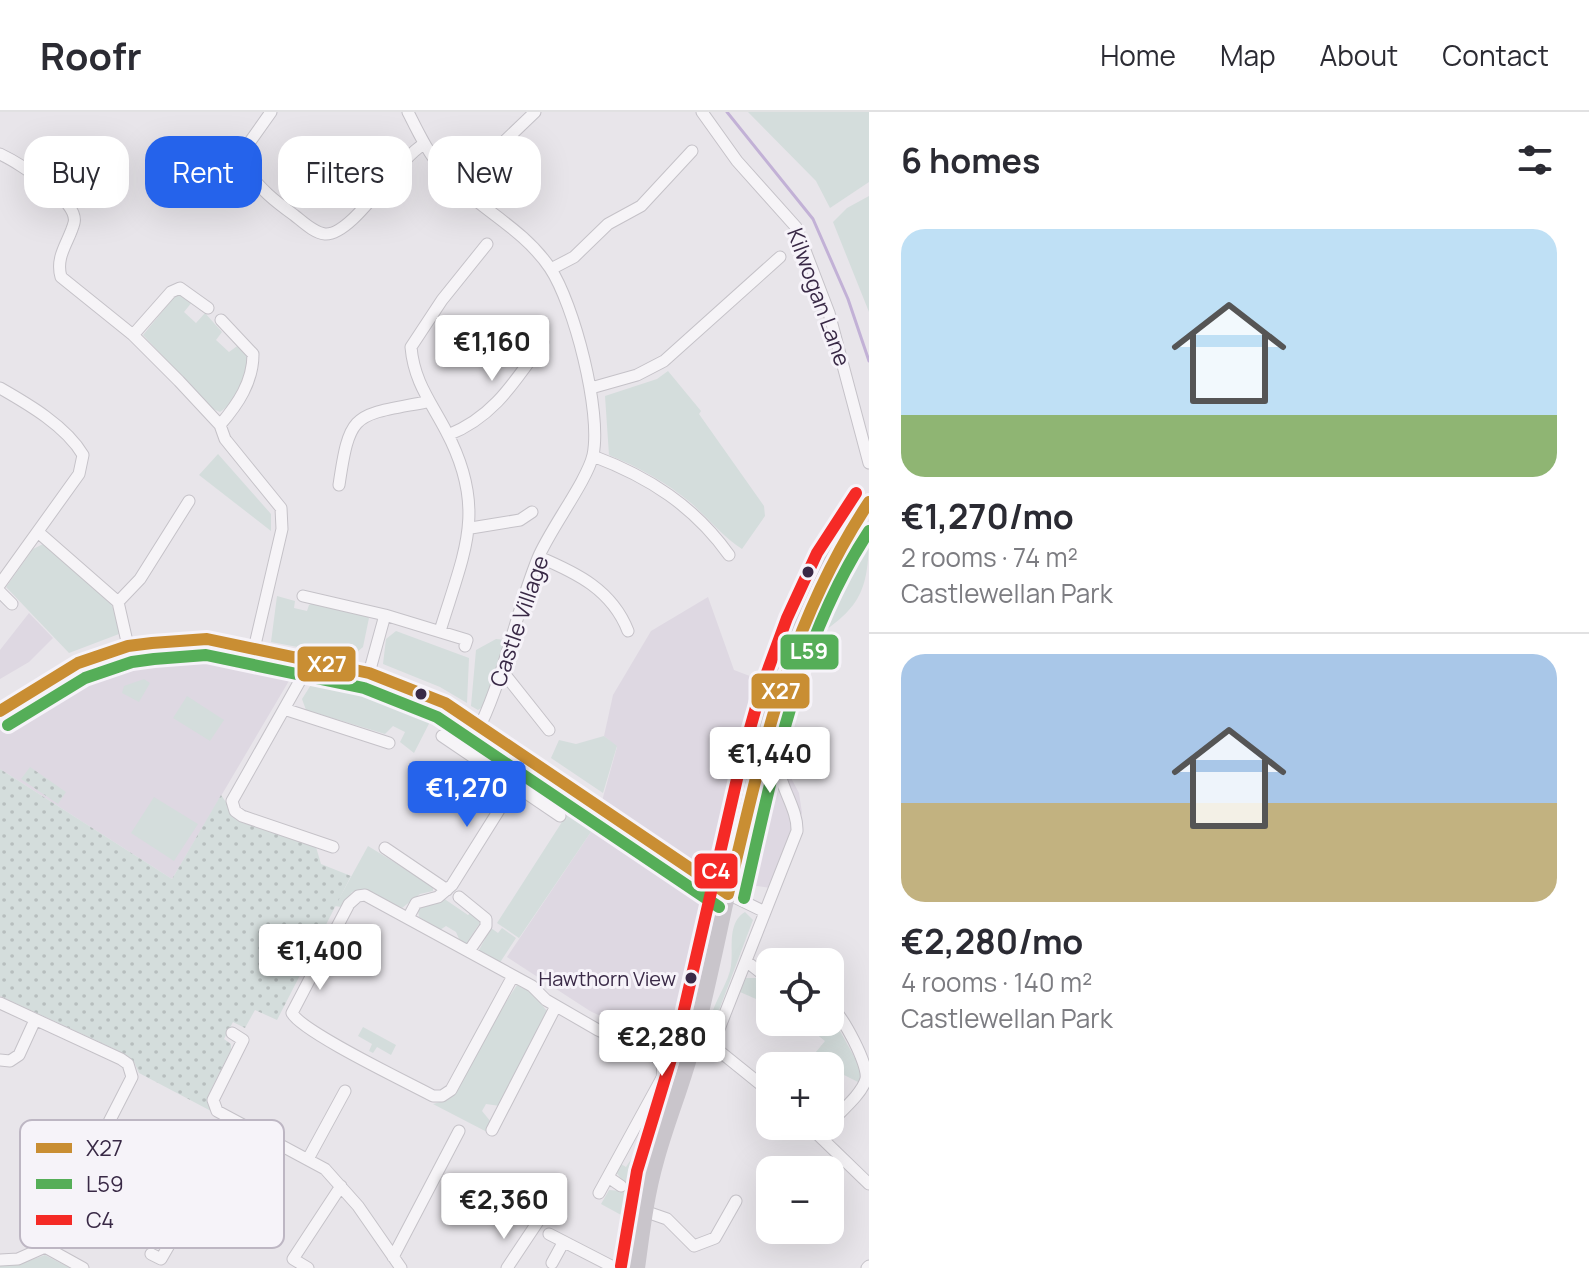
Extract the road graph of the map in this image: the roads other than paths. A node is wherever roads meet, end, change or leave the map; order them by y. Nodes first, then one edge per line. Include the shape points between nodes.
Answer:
1 (271, 112) edge
2 (408, 112) edge
3 (535, 112) edge
4 (702, 112) edge
5 (510, 136) edge
6 (424, 144) junction
7 (428, 150) edge
8 (692, 151) dead end
9 (0, 154) edge
10 (488, 208) edge
11 (487, 244) dead end
12 (780, 257) dead end
13 (551, 269) junction
14 (208, 308) dead end
15 (221, 320) dead end
16 (133, 335) junction
17 (543, 342) dead end
18 (0, 388) edge
19 (591, 388) junction
20 (426, 402) junction
21 (220, 425) junction
22 (448, 435) junction
23 (593, 456) junction
24 (869, 463) edge
25 (339, 485) dead end
26 (189, 501) dead end
27 (869, 502) edge
28 (532, 512) dead end
29 (471, 528) junction
30 (38, 532) junction
31 (729, 555) dead end
32 (539, 557) junction
33 (0, 584) edge
34 (0, 592) edge
35 (303, 596) dead end
36 (118, 602) junction
37 (12, 604) dead end
38 (385, 615) junction
39 (440, 631) junction
40 (628, 631) dead end
41 (128, 646) junction
42 (465, 646) dead end
43 (254, 649) junction
44 (310, 663) junction
45 (503, 672) junction
46 (369, 673) junction
47 (284, 709) junction
48 (0, 711) edge
49 (481, 724) junction
50 (549, 730) dead end
51 (442, 736) dead end
52 (389, 743) dead end
53 (779, 757) dead end
54 (531, 759) junction
55 (513, 786) junction
56 (560, 816) dead end
57 (333, 847) dead end
58 (385, 848) dead end
59 (447, 890) junction
60 (728, 894) junction
61 (459, 897) dead end
62 (765, 912) junction
63 (408, 918) junction
64 (469, 951) junction
65 (746, 961) junction
66 (756, 969) edge
67 (513, 976) junction
68 (0, 1003) edge
69 (556, 1006) junction
70 (35, 1020) junction
71 (844, 1023) edge
72 (719, 1029) dead end
73 (232, 1033) dead end
74 (695, 1039) junction
75 (0, 1060) edge
76 (756, 1081) edge
77 (345, 1091) dead end
78 (844, 1107) edge
79 (110, 1120) edge
80 (232, 1120) edge
81 (492, 1130) dead end
82 (459, 1131) dead end
83 (823, 1140) edge
84 (284, 1147) edge
85 (308, 1159) junction
86 (608, 1177) junction
87 (869, 1184) edge
88 (341, 1186) junction
89 (621, 1186) dead end
90 (599, 1193) dead end
91 (736, 1201) dead end
92 (644, 1211) junction
93 (528, 1213) dead end
94 (549, 1234) dead end
95 (563, 1243) junction
96 (43, 1248) edge
97 (47, 1248) edge
98 (167, 1248) edge
99 (151, 1254) dead end
100 (393, 1257) junction
101 (0, 1260) edge
102 (552, 1263) dead end
103 (83, 1268) edge
104 (308, 1268) edge
105 (401, 1268) edge
106 (507, 1268) edge
107 (638, 1268) edge

1 - 6 street via 247,146 246,168 269,195 325,234 347,226 398,165
2 - 6 street, Castle Village
3 - 5 street
4 - 24 street, Kilwogan Lane via 796,227 829,313
6 - 7 street, Castle Village
8 - 13 street via 641,206 608,224 574,257
9 - 16 street via 73,209 74,223 59,260 61,277
10 - 13 street, Castle Village
11 - 20 street via 412,343
12 - 19 street via 664,361
13 - 19 street, Castle Village
14 - 16 street via 180,288
15 - 21 street via 253,354 253,369
16 - 21 street
17 - 22 street via 494,409
18 - 30 street via 49,421 83,455 79,474
19 - 23 street, Castle Village
20 - 22 street
20 - 25 street via 356,421 346,437
21 - 43 street via 225,439 281,508 282,529
22 - 29 street via 465,476
23 - 31 street via 635,472 670,495
23 - 32 street, Castle Village
26 - 36 street via 140,579
27 - 60 main road via 830,565 797,638 769,724
28 - 29 street via 520,520
29 - 39 street
30 - 33 street
30 - 36 street
32 - 40 street via 578,573 613,602
32 - 45 street, Castle Village
34 - 37 street
35 - 38 street
36 - 41 street
38 - 39 street
38 - 46 street
39 - 42 street via 467,640
41 - 43 street via 207,639
41 - 48 street via 78,663
43 - 44 street
44 - 46 street
44 - 47 street
45 - 49 street, Castle Village
45 - 50 street
46 - 49 street via 419,690
47 - 52 street
47 - 57 street via 233,796 233,806 242,816
49 - 54 street
51 - 55 street
53 - 62 street via 797,831
54 - 55 street
54 - 60 street
55 - 56 street
55 - 59 street
58 - 59 street
59 - 63 street via 416,903
60 - 62 street
60 - 74 main road
61 - 64 street via 487,922
62 - 65 street
63 - 64 street
63 - 67 street via 365,895 353,899 292,1008 298,1021 433,1096 442,1096 451,1090
64 - 67 street
65 - 66 street
65 - 72 street
67 - 69 street
68 - 70 street
69 - 81 street via 494,1114
69 - 86 street via 655,1056 664,1068
70 - 75 street via 19,1055
70 - 79 street via 128,1064 132,1077
71 - 78 street via 867,1071 866,1082
73 - 80 street via 243,1040 213,1100 217,1111
74 - 76 street via 713,1046
74 - 92 main road
77 - 85 street
82 - 100 street
83 - 87 street
84 - 85 street
85 - 88 street
86 - 89 street
86 - 90 street
88 - 100 street
88 - 104 street via 293,1259
91 - 92 street via 715,1238 694,1246 667,1219
92 - 107 main road
93 - 106 street via 539,1220
94 - 95 street
95 - 102 street
95 - 107 street via 615,1268
96 - 101 street
97 - 103 street
98 - 99 street via 161,1259
100 - 105 street

